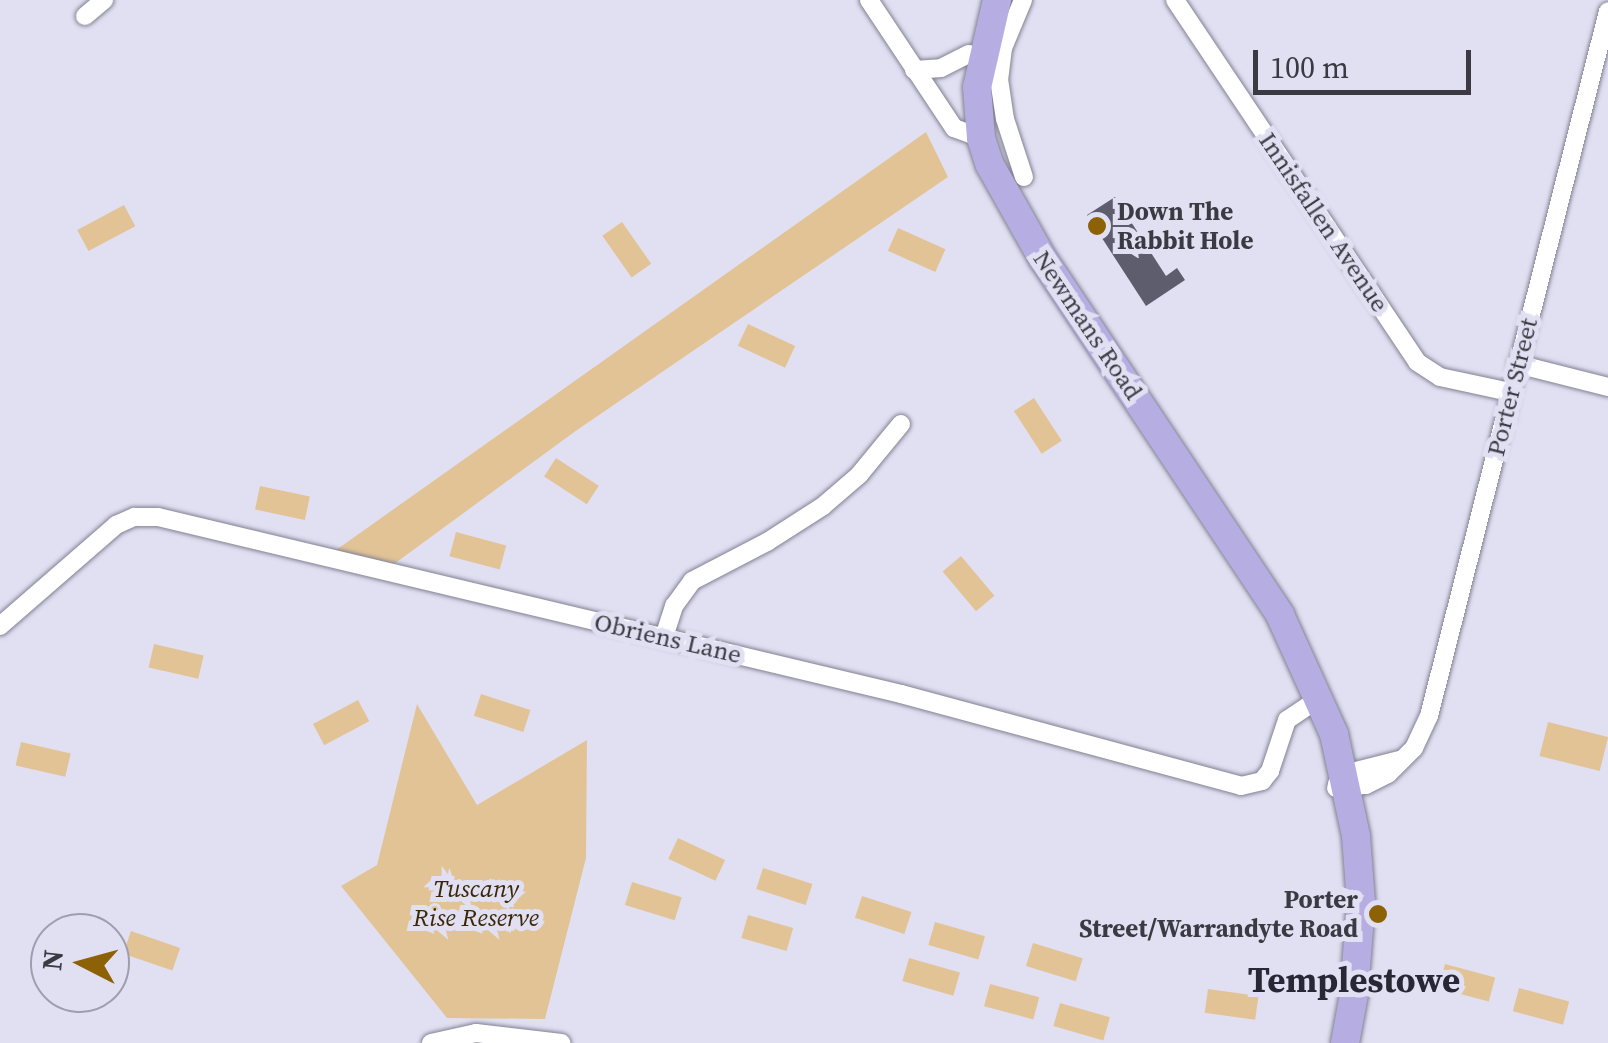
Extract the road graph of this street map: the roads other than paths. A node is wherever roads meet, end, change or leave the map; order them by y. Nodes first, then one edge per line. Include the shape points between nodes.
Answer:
1 (104, 0) edge
2 (868, 0) edge
3 (987, 0) edge
4 (997, 0) edge
5 (1023, 0) edge
6 (1174, 0) edge
7 (1608, 10) edge
8 (85, 16) dead end
9 (969, 54) junction
10 (914, 70) junction
11 (974, 137) junction
12 (1024, 177) dead end
13 (1517, 364) junction
14 (1608, 387) edge
15 (1510, 392) junction
16 (901, 424) dead end
17 (0, 626) edge
18 (664, 637) junction
19 (1314, 702) junction
20 (1343, 783) junction
21 (431, 1043) edge
22 (561, 1043) edge
23 (1335, 1043) edge
24 (1345, 1043) edge

1 - 8 street
2 - 10 street, Newmans Road
3 - 9 main road
4 - 11 main road via 977,87
5 - 12 street via 1003,48 999,79
6 - 15 street, Innisfallen Avenue via 1417,362 1440,377
7 - 13 street, Porter Street
9 - 10 street via 941,68
9 - 11 main road via 963,91
10 - 11 street, Newmans Road via 954,128
11 - 19 main road, Newmans Road via 1016,218 1280,615
13 - 14 street
13 - 15 street, Porter Street
15 - 20 street, Porter Street via 1429,716 1404,758 1375,781
16 - 18 street via 823,506 692,581
17 - 18 street, Obriens Lane via 116,525 158,516
18 - 19 street, Obriens Lane via 1241,786 1262,782 1286,720
19 - 20 main road, Newmans Road
20 - 23 main road via 1349,919
20 - 24 main road via 1361,902
21 - 22 street via 476,1033

